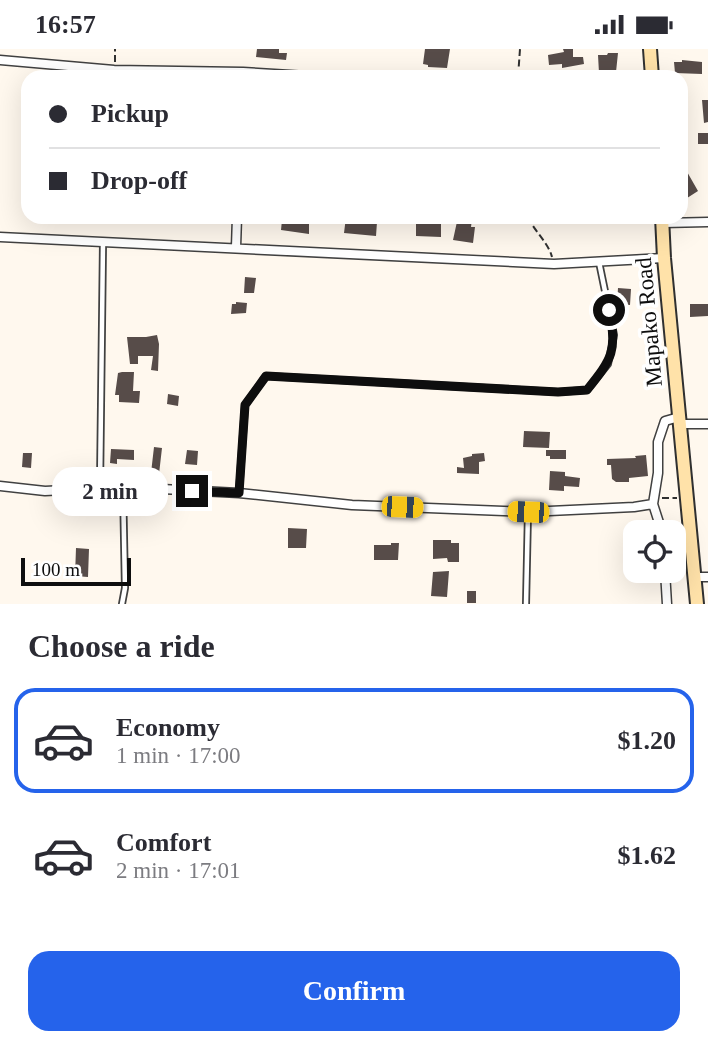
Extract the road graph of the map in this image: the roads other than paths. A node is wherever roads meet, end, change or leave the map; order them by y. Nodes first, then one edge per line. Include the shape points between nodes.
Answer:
1 (650, 49) edge
2 (0, 60) edge
3 (114, 70) edge
4 (652, 70) edge
5 (688, 221) edge
6 (708, 222) edge
7 (237, 224) edge
8 (663, 224) edge
9 (0, 237) edge
10 (103, 243) junction
11 (236, 247) junction
12 (664, 258) junction
13 (598, 260) junction
14 (679, 420) junction
15 (708, 424) edge
16 (0, 486) edge
17 (123, 487) junction
18 (100, 489) junction
19 (239, 493) junction
20 (653, 501) junction
21 (528, 512) junction
22 (659, 520) edge
23 (702, 577) edge
24 (666, 583) edge
25 (122, 604) edge
26 (526, 604) edge
27 (667, 604) edge
28 (697, 604) edge

1 - 4 street
2 - 3 street
5 - 6 street
7 - 11 street
8 - 12 street, Mapako Road
9 - 10 street
10 - 11 street
10 - 18 lane
11 - 13 street via 554,264
12 - 13 street
12 - 14 street, Mapako Road
13 - 19 lane via 614,335 608,364 587,390 266,376 245,405
14 - 15 street
14 - 20 street via 665,421 658,442
14 - 23 street, Mapako Road
16 - 18 street via 45,492
17 - 18 street
17 - 19 street
17 - 25 lane
19 - 21 street via 352,505
20 - 21 street via 634,507
20 - 22 street
21 - 26 lane
23 - 28 street, Mapako Road
24 - 27 street

